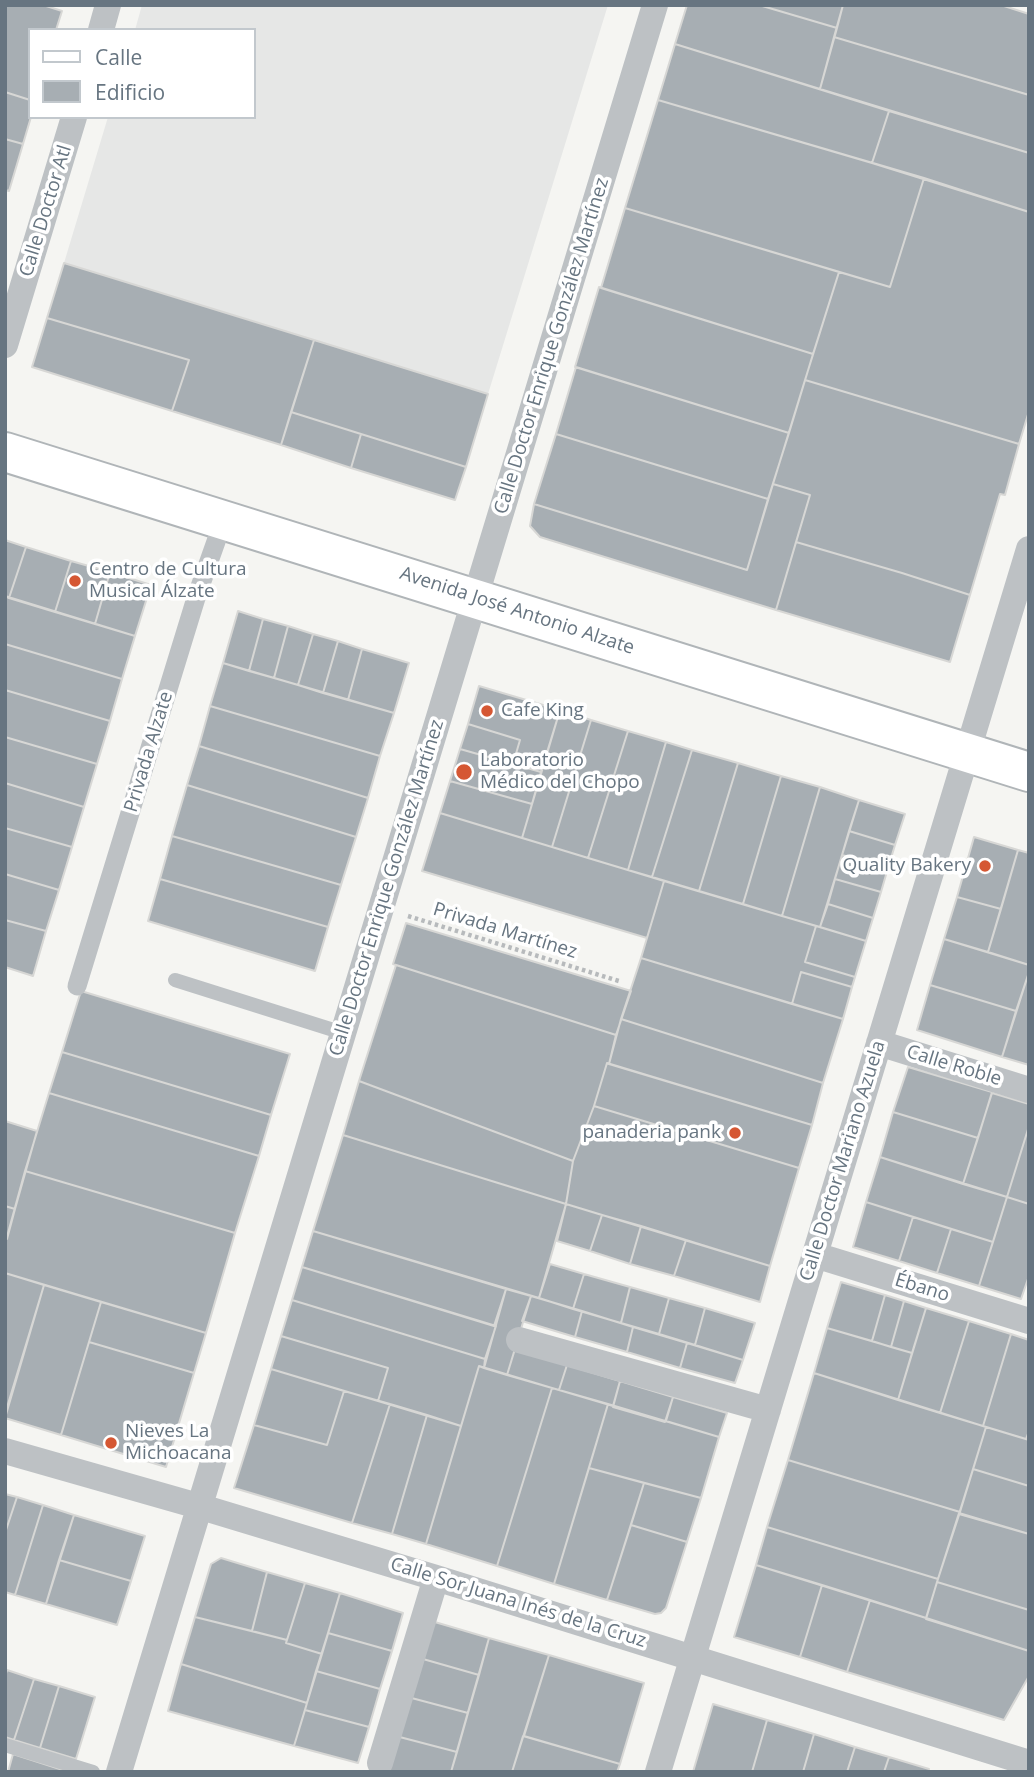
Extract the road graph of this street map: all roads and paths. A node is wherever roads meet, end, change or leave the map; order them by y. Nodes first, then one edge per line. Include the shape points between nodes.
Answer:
1 (108, 5) edge
2 (655, 5) edge
3 (102, 28) edge
4 (73, 119) edge
5 (5, 345) edge
6 (5, 452) edge
7 (224, 519) junction
8 (1029, 549) edge
9 (476, 598) junction
10 (967, 753) junction
11 (1029, 772) edge
12 (380, 907) junction
13 (175, 981) dead end
14 (622, 982) dead end
15 (77, 986) dead end
16 (343, 1033) junction
17 (879, 1043) junction
18 (1029, 1090) edge
19 (815, 1255) junction
20 (1029, 1321) edge
21 (519, 1340) dead end
22 (768, 1410) junction
23 (5, 1451) edge
24 (198, 1506) junction
25 (436, 1578) junction
26 (693, 1657) junction
27 (5, 1745) edge
28 (380, 1763) dead end
29 (1029, 1763) edge
30 (93, 1772) edge
31 (119, 1772) edge
32 (658, 1772) edge

1 - 3 street
2 - 9 street, Calle Doctor Enrique González Martínez
4 - 5 street, Calle Doctor Atl
6 - 7 main road, Avenida José Antonio Alzate
7 - 9 main road, Avenida José Antonio Alzate
7 - 15 street, Privada Alzate
8 - 10 street, Calle Doctor Mariano Azuela
9 - 10 main road, Avenida José Antonio Alzate
9 - 12 street, Calle Doctor Enrique González Martínez
10 - 11 main road, Avenida José Antonio Alzate
10 - 17 street, Calle Doctor Mariano Azuela
12 - 14 path, Privada Martínez
12 - 16 street, Calle Doctor Enrique González Martínez
13 - 16 lane
16 - 24 street, Calle Doctor Enrique González Martínez
17 - 18 street, Calle Roble
17 - 19 street, Calle Doctor Mariano Azuela
19 - 20 street, Ébano
19 - 22 street, Calle Doctor Mariano Azuela
21 - 22 street
22 - 26 street, Calle Doctor Mariano Azuela
23 - 24 street, Calle Sor Juana Inés de la Cruz
24 - 25 street, Calle Sor Juana Inés de la Cruz
24 - 31 street, Calle Doctor Enrique González Martínez
25 - 26 street, Calle Sor Juana Inés de la Cruz
25 - 28 street
26 - 29 street, Calle Sor Juana Inés de la Cruz
26 - 32 street, Calle Doctor Mariano Azuela
27 - 30 lane

